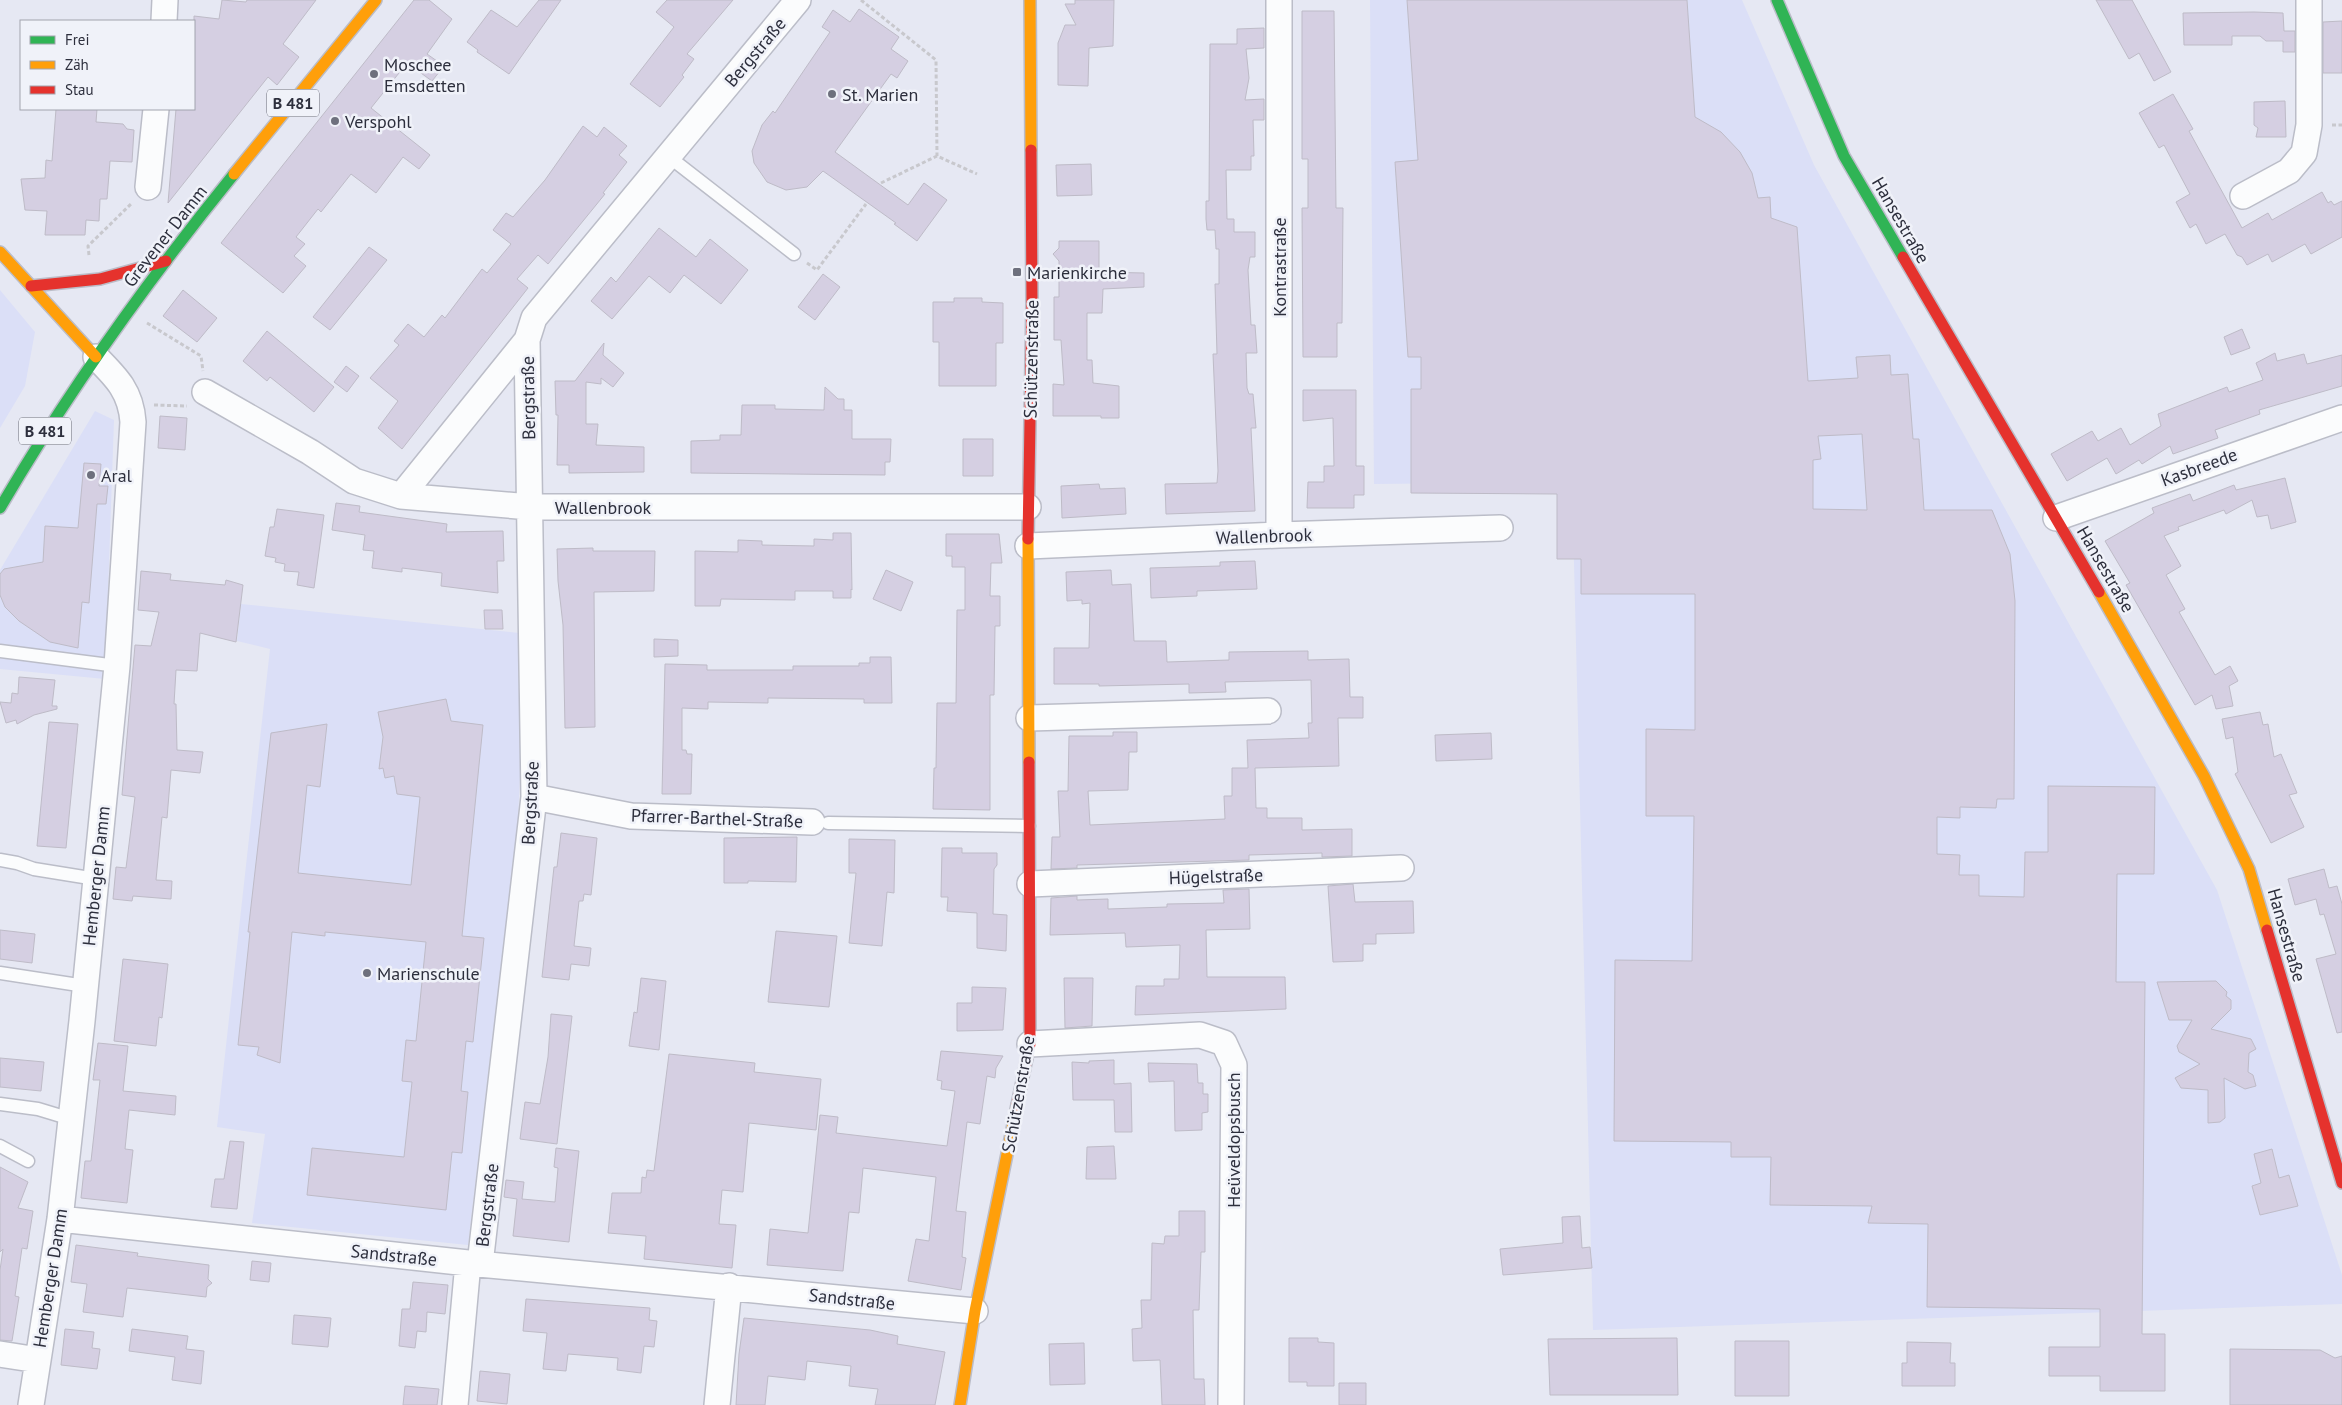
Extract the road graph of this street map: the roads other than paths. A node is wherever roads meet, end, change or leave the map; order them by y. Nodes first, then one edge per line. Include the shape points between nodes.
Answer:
1 (166, 0) edge
2 (376, 0) edge
3 (798, 0) edge
4 (1030, 0) edge
5 (1278, 0) edge
6 (1777, 0) edge
7 (2308, 0) edge
8 (164, 20) edge
9 (156, 110) edge
10 (668, 156) junction
11 (148, 187) dead end
12 (2243, 196) dead end
13 (0, 252) edge
14 (794, 254) road end
15 (166, 262) junction
16 (31, 286) junction
17 (527, 340) junction
18 (96, 357) junction
19 (205, 392) road end
20 (2342, 418) edge
21 (401, 496) junction
22 (530, 507) junction
23 (0, 508) edge
24 (1028, 508) junction
25 (2056, 518) junction
26 (1500, 528) dead end
27 (1279, 535) junction
28 (1028, 546) junction
29 (0, 650) edge
30 (117, 666) junction
31 (1268, 711) dead end
32 (1029, 718) junction
33 (534, 797) junction
34 (820, 822) joint
35 (1029, 826) junction
36 (0, 860) edge
37 (1401, 868) dead end
38 (96, 878) junction
39 (1030, 884) junction
40 (0, 973) edge
41 (86, 986) junction
42 (1030, 1044) junction
43 (0, 1104) edge
44 (71, 1119) junction
45 (0, 1146) edge
46 (28, 1161) dead end
47 (2342, 1183) edge
48 (60, 1219) junction
49 (474, 1263) junction
50 (729, 1286) junction
51 (975, 1311) junction
52 (0, 1354) edge
53 (38, 1360) junction
54 (31, 1405) edge
55 (455, 1405) edge
56 (717, 1405) edge
57 (960, 1405) edge
58 (1231, 1405) edge

1 - 8 street
2 - 15 street, Grevener Damm / B 481
3 - 10 street, Bergstraße
4 - 24 street, Schützenstraße via 1032,303
5 - 27 street, Kontrastraße
6 - 25 street, Hansestraße via 1844,156
7 - 12 street via 2309,125 2304,153 2289,171
9 - 11 street
10 - 14 lane
10 - 17 street, Bergstraße via 534,318
13 - 16 street
15 - 16 street via 129,274 75,284
15 - 18 street, Grevener Damm / B 481
16 - 18 street
17 - 21 street, Bergstraße
17 - 22 street, Bergstraße
18 - 23 street, Grevener Damm / B 481 via 33,448
18 - 30 street, Hemberger Damm via 118,379 132,405
19 - 21 street, Wallenbrook via 354,481
20 - 25 street, Kasbreede
21 - 22 street, Wallenbrook
22 - 24 street, Wallenbrook
22 - 33 street, Bergstraße
24 - 28 street, Schützenstraße
25 - 47 street, Hansestraße via 2204,776 2249,869
26 - 27 street, Wallenbrook
27 - 28 street, Wallenbrook
28 - 32 street, Schützenstraße
29 - 30 lane
30 - 38 street, Hemberger Damm
31 - 32 street
32 - 35 street, Schützenstraße
33 - 34 street, Pfarrer-Barthel-Straße via 631,816
33 - 49 street, Bergstraße
34 - 35 lane
35 - 39 street, Schützenstraße
36 - 38 lane via 34,870
37 - 39 street, Hügelstraße
38 - 41 street, Hemberger Damm
39 - 42 street, Schützenstraße
40 - 41 lane
41 - 44 street, Hemberger Damm
42 - 51 street, Schützenstraße
42 - 58 street, Heüveldopsbusch via 1200,1035 1224,1043 1234,1065
43 - 44 lane via 38,1109
44 - 48 street, Hemberger Damm
45 - 46 lane
48 - 49 street, Sandstraße
48 - 53 street, Hemberger Damm
49 - 50 street, Sandstraße
49 - 55 street, Bergstraße
50 - 51 street, Sandstraße
50 - 56 street
51 - 57 street, Schützenstraße
52 - 53 street
53 - 54 street, Hemberger Damm

